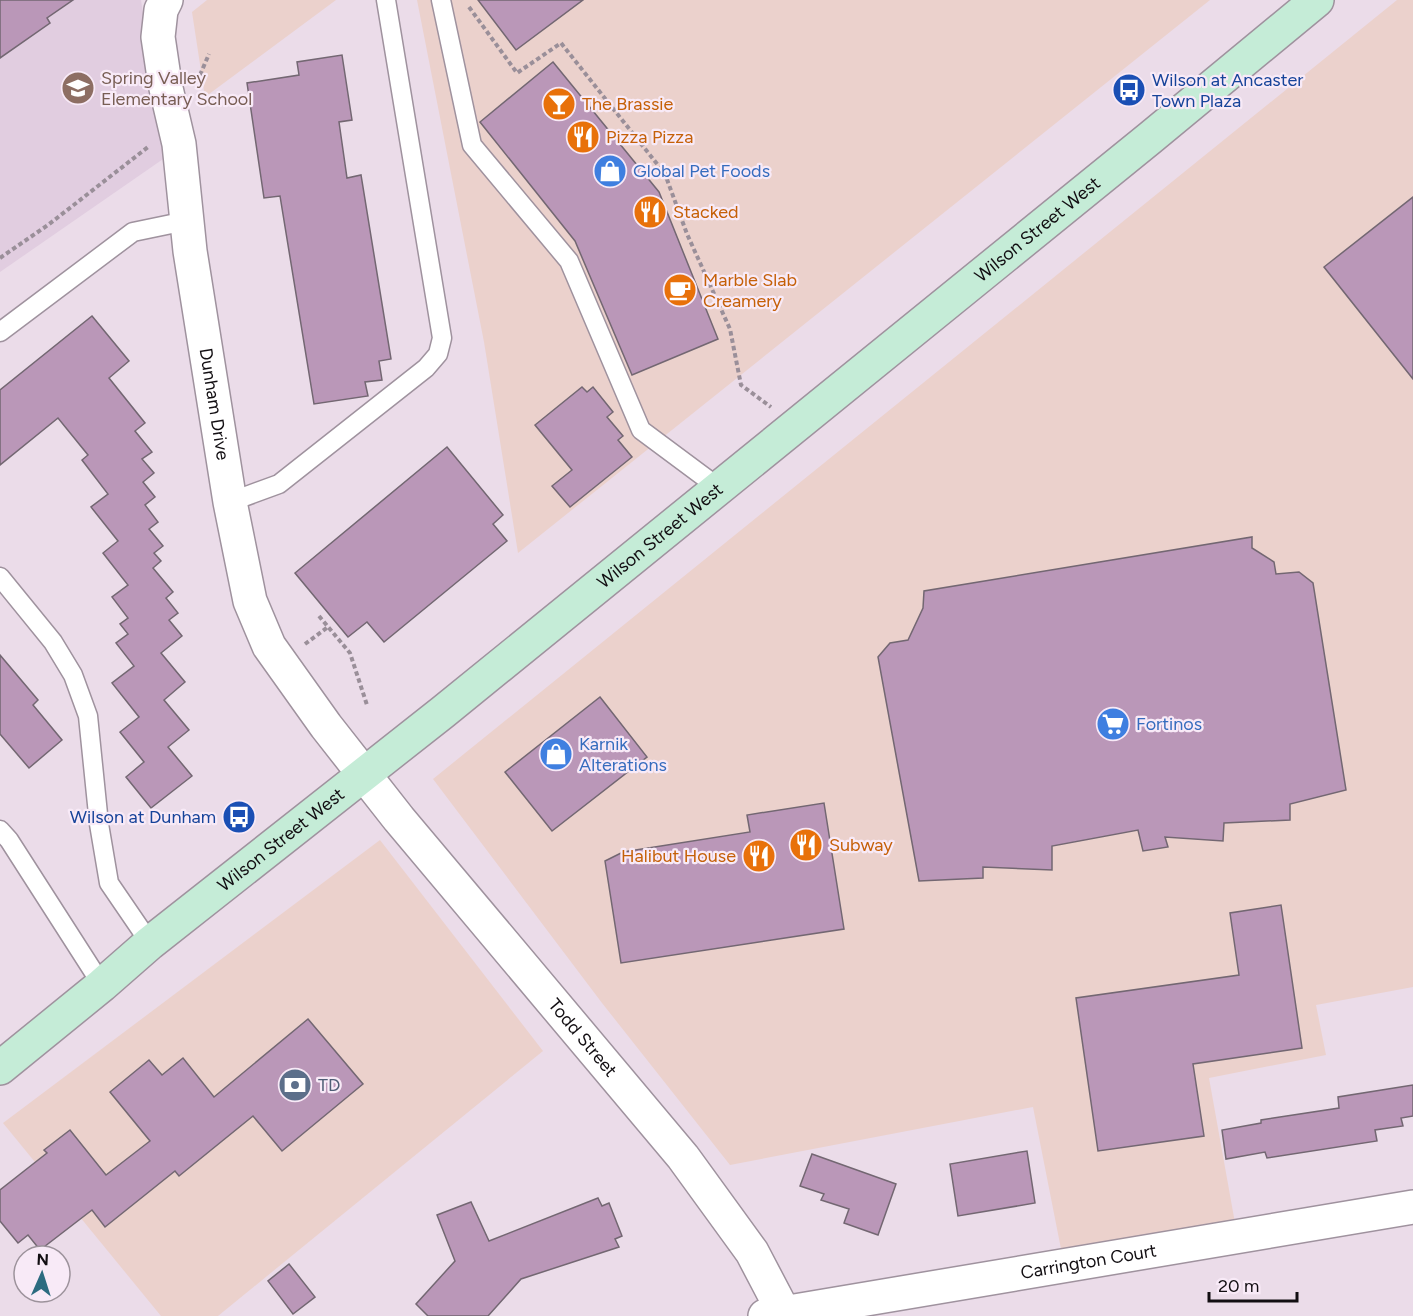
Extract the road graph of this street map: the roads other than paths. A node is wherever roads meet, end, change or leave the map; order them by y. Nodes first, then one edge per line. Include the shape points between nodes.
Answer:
1 (166, 0) edge
2 (386, 0) edge
3 (441, 0) edge
4 (1317, 0) edge
5 (186, 221) junction
6 (0, 332) edge
7 (719, 488) junction
8 (230, 502) junction
9 (0, 577) edge
10 (364, 776) junction
11 (0, 830) edge
12 (150, 943) junction
13 (102, 985) junction
14 (0, 1068) edge
15 (1413, 1207) edge
16 (774, 1314) edge

1 - 5 street, Dunham Drive via 160,10 158,37 179,144
2 - 8 lane via 442,338 438,354 426,368 279,484
3 - 7 lane via 472,145 569,261 641,430
4 - 7 main road, Wilson Street West
5 - 6 lane via 133,232
5 - 8 street, Dunham Drive
7 - 10 main road, Wilson Street West
8 - 10 street, Dunham Drive via 250,601 269,646
9 - 12 lane via 53,642 73,675 88,716 109,883
10 - 12 main road, Wilson Street West
10 - 16 street, Todd Street via 683,1157 752,1252
11 - 13 lane
12 - 13 main road, Wilson Street West
13 - 14 main road, Wilson Street West
15 - 16 street, Carrington Court

